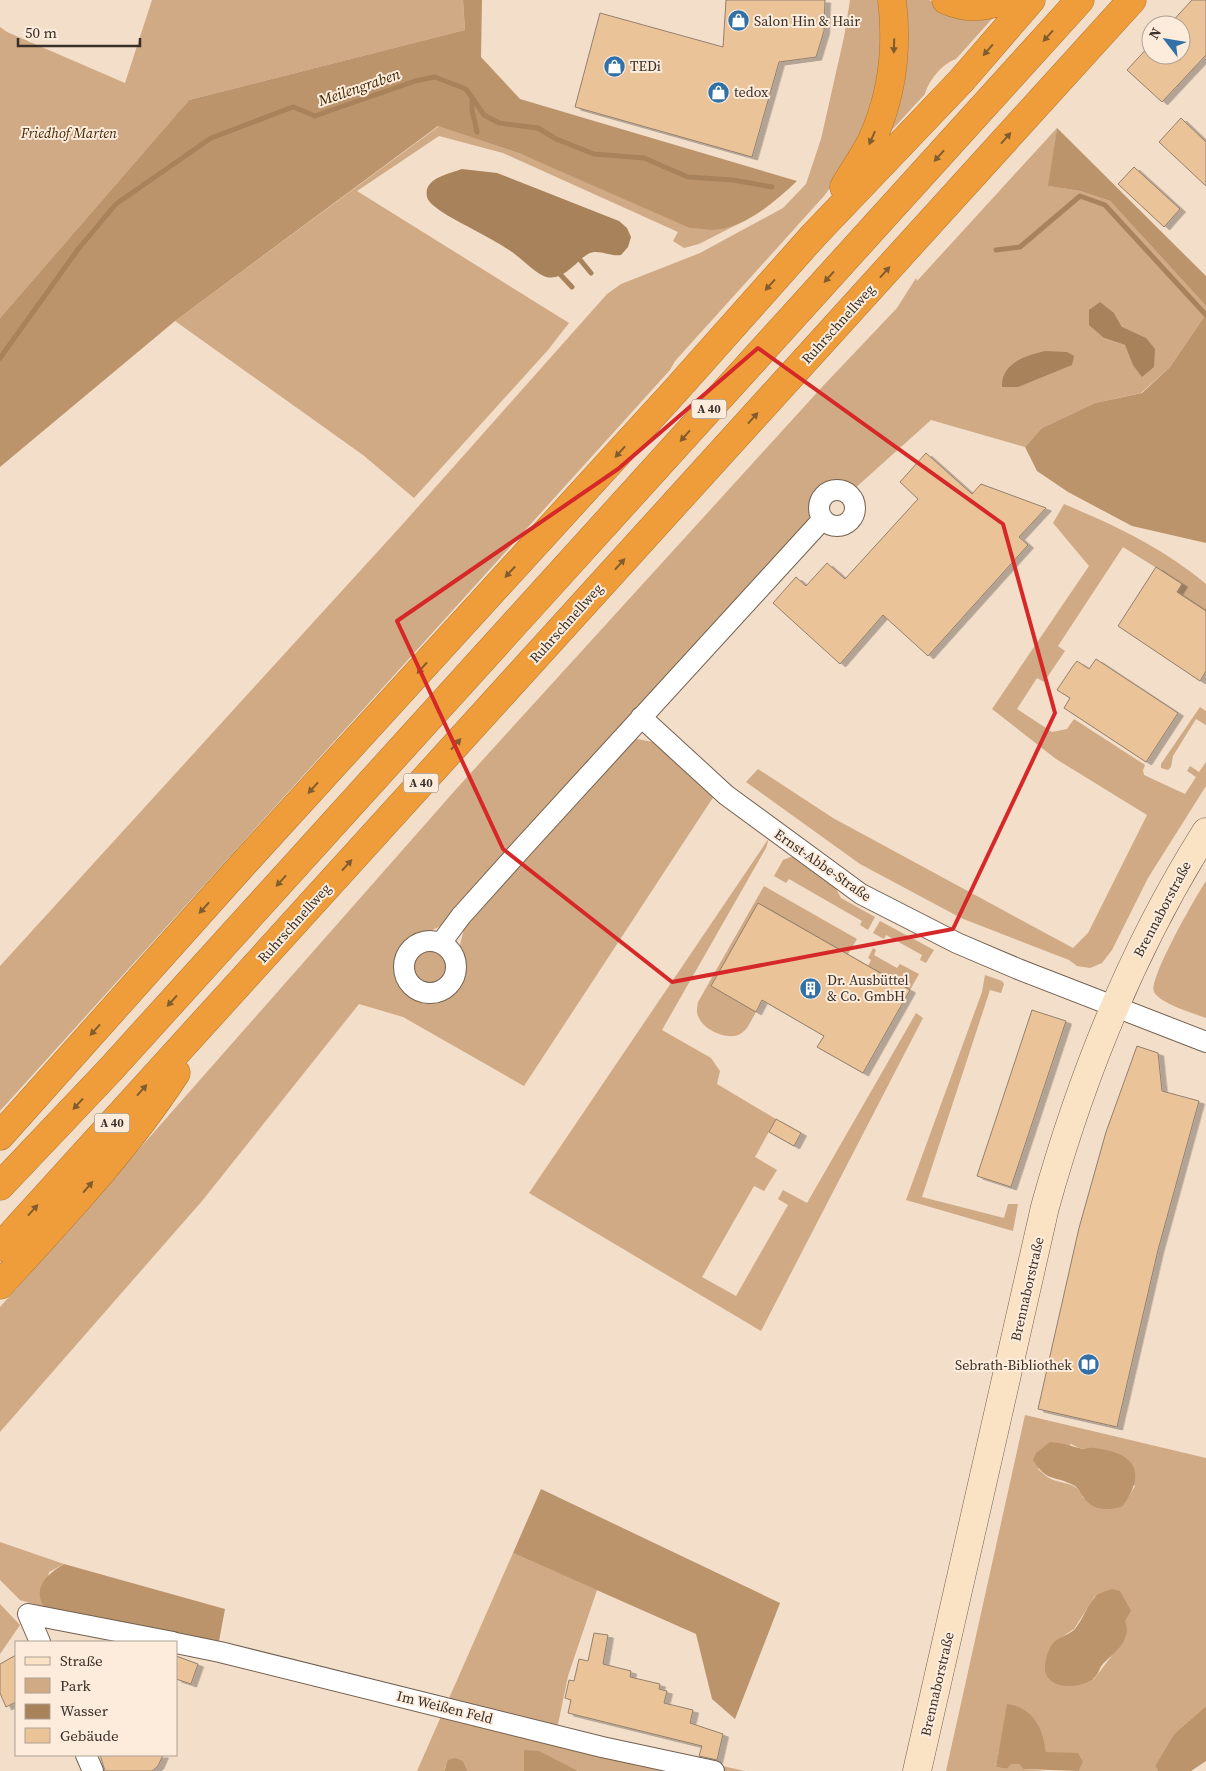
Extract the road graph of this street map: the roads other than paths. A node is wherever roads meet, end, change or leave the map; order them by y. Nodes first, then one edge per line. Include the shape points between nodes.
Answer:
1 (892, 0) edge
2 (946, 0) edge
3 (1005, 0) edge
4 (1031, 0) edge
5 (1080, 0) edge
6 (1132, 0) edge
7 (814, 235) junction
8 (823, 519) dead end
9 (641, 717) junction
10 (1206, 832) edge
11 (440, 943) dead end
12 (225, 999) junction
13 (1112, 1008) junction
14 (1206, 1042) edge
15 (0, 1136) edge
16 (0, 1186) edge
17 (0, 1247) edge
18 (0, 1285) edge
19 (40, 1641) edge
20 (165, 1641) edge
21 (178, 1644) edge
22 (86, 1756) edge
23 (93, 1771) edge
24 (714, 1771) edge
25 (917, 1771) edge

1 -> 7 highway via 894,63 881,117 864,156
2 - 3 highway via 961,7 980,7
4 -> 7 highway via 961,81
5 -> 16 highway, A 40 via 111,1069
12 -> 6 highway, Ruhrschnellweg / A 40
7 -> 15 highway
8 - 9 street
9 - 11 street
9 - 13 street, Ernst-Abbe-Straße via 726,794 861,894 957,943
10 - 13 main road, Brennaborstraße via 1144,938
17 -> 12 highway, Ruhrschnellweg / A 40
18 -> 12 highway via 118,1153 160,1097
13 - 14 street, Ernst-Abbe-Straße
13 - 25 main road, Brennaborstraße via 1074,1110 1045,1207
19 - 20 street, Im Weißen Feld via 28,1614
21 - 24 street, Im Weißen Feld via 602,1747
22 - 23 street

